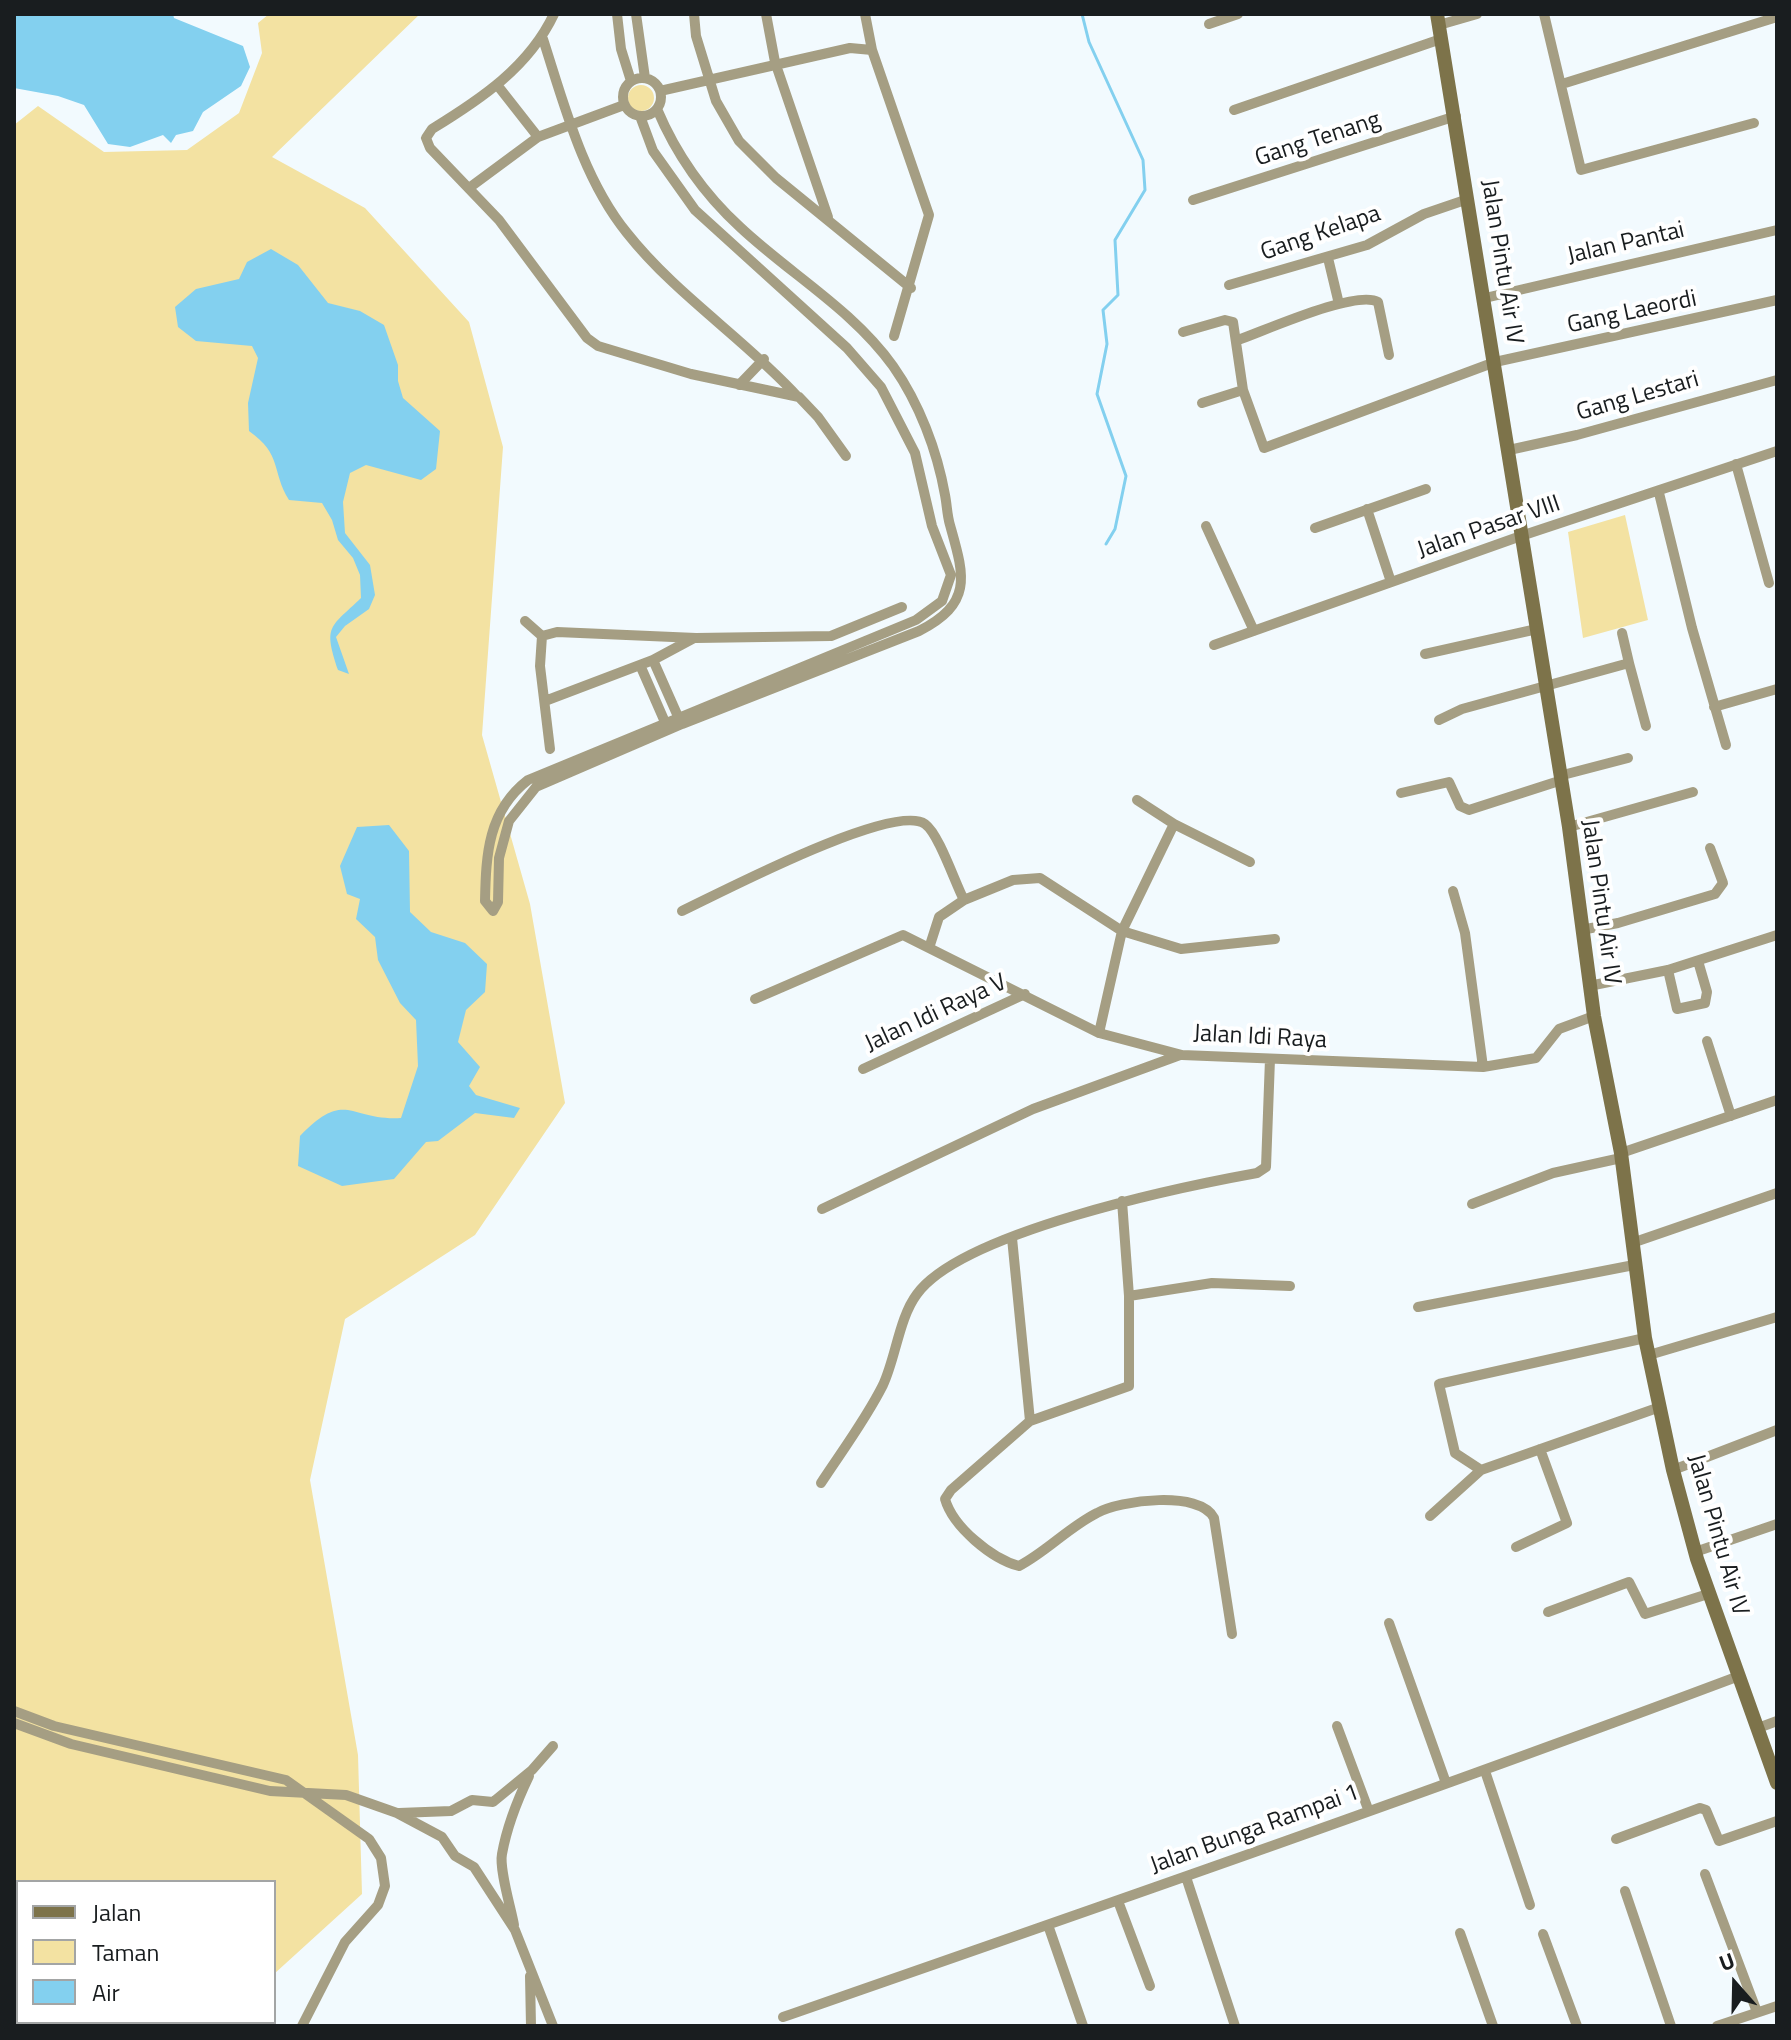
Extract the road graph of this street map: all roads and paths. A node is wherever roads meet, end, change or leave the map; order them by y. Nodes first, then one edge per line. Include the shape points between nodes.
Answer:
1 (554, 14) edge
2 (617, 14) edge
3 (636, 14) edge
4 (694, 14) edge
5 (766, 14) edge
6 (865, 14) edge
7 (1238, 14) edge
8 (1477, 14) edge
9 (1544, 14) edge
10 (1777, 17) edge
11 (1209, 24) dead end
12 (1439, 26) edge
13 (869, 31) junction
14 (543, 39) junction
15 (850, 48) junction
16 (872, 50) junction
17 (775, 62) junction
18 (645, 78) junction
19 (709, 80) junction
20 (631, 81) junction
21 (1562, 84) junction
22 (498, 86) junction
23 (660, 91) junction
24 (624, 105) junction
25 (657, 109) junction
26 (1234, 110) dead end
27 (640, 116) junction
28 (1456, 116) junction
29 (1754, 123) dead end
30 (571, 124) junction
31 (538, 137) junction
32 (469, 188) junction
33 (1468, 199) junction
34 (1193, 200) dead end
35 (829, 218) junction
36 (1777, 230) edge
37 (1328, 258) junction
38 (1229, 285) dead end
39 (911, 288) junction
40 (1485, 298) junction
41 (1777, 300) edge
42 (1339, 304) junction
43 (1183, 332) dead end
44 (894, 336) dead end
45 (1238, 340) junction
46 (1389, 355) dead end
47 (764, 359) junction
48 (1495, 362) junction
49 (1777, 380) edge
50 (739, 385) junction
51 (1243, 390) junction
52 (799, 397) junction
53 (1202, 403) dead end
54 (1509, 450) junction
55 (1777, 451) edge
56 (846, 456) dead end
57 (1736, 464) junction
58 (1426, 489) dead end
59 (1659, 493) junction
60 (1367, 509) junction
61 (948, 520) junction
62 (932, 526) junction
63 (1206, 526) dead end
64 (1315, 528) dead end
65 (1521, 536) junction
66 (1391, 582) junction
67 (1769, 583) dead end
68 (902, 607) dead end
69 (525, 621) dead end
70 (1537, 629) junction
71 (1254, 631) junction
72 (1622, 633) dead end
73 (542, 636) junction
74 (696, 638) junction
75 (1214, 645) dead end
76 (1425, 654) dead end
77 (653, 660) junction
78 (1629, 663) junction
79 (640, 665) junction
80 (785, 679) junction
81 (1544, 686) junction
82 (1777, 689) edge
83 (545, 701) junction
84 (1714, 707) junction
85 (1439, 720) dead end
86 (680, 721) junction
87 (1646, 726) dead end
88 (667, 727) junction
89 (1726, 745) dead end
90 (550, 749) dead end
91 (1628, 758) dead end
92 (1559, 778) junction
93 (1693, 792) dead end
94 (1401, 793) dead end
95 (1137, 800) dead end
96 (1174, 824) junction
97 (1569, 827) junction
98 (1710, 848) dead end
99 (1250, 862) dead end
100 (1453, 891) dead end
101 (964, 900) junction
102 (682, 911) dead end
103 (1581, 930) junction
104 (1122, 931) junction
105 (1777, 935) edge
106 (1275, 939) dead end
107 (930, 945) junction
108 (1698, 961) junction
109 (1668, 970) junction
110 (1589, 986) junction
111 (1025, 994) junction
112 (755, 999) dead end
113 (1594, 1016) junction
114 (1099, 1033) junction
115 (1707, 1041) dead end
116 (1182, 1055) junction
117 (1270, 1059) junction
118 (1483, 1067) junction
119 (863, 1069) dead end
120 (1777, 1100) edge
121 (1731, 1116) junction
122 (1621, 1156) junction
123 (1777, 1193) edge
124 (1122, 1201) junction
125 (1472, 1204) dead end
126 (822, 1209) dead end
127 (1012, 1238) junction
128 (1632, 1243) junction
129 (1634, 1265) junction
130 (1290, 1286) dead end
131 (1129, 1296) junction
132 (1418, 1307) dead end
133 (1777, 1317) edge
134 (1645, 1338) junction
135 (1649, 1355) junction
136 (1660, 1407) junction
137 (1030, 1421) junction
138 (1777, 1430) edge
139 (1540, 1449) junction
140 (1481, 1470) junction
141 (1673, 1470) junction
142 (821, 1483) dead end
143 (1430, 1516) dead end
144 (1777, 1524) edge
145 (1516, 1547) dead end
146 (1695, 1552) junction
147 (1708, 1594) junction
148 (1548, 1612) dead end
149 (1389, 1623) dead end
150 (1232, 1634) dead end
151 (1739, 1676) junction
152 (14, 1711) edge
153 (1777, 1721) edge
154 (14, 1723) edge
155 (1337, 1726) dead end
156 (1758, 1728) junction
157 (553, 1746) dead end
158 (532, 1770) junction
159 (1485, 1771) junction
160 (1446, 1783) junction
161 (1777, 1783) edge
162 (305, 1792) junction
163 (1368, 1809) junction
164 (397, 1813) junction
165 (1777, 1821) edge
166 (1616, 1839) dead end
167 (1705, 1874) dead end
168 (1186, 1877) junction
169 (1625, 1891) dead end
170 (1118, 1901) junction
171 (1530, 1905) dead end
172 (1048, 1925) junction
173 (515, 1930) junction
174 (1460, 1933) dead end
175 (1543, 1934) dead end
176 (530, 1967) junction
177 (1150, 1986) dead end
178 (1777, 2006) edge
179 (1757, 2012) junction
180 (783, 2017) dead end
181 (1746, 2022) edge
182 (302, 2026) edge
183 (531, 2026) edge
184 (553, 2026) edge
185 (1083, 2026) edge
186 (1235, 2026) edge
187 (1493, 2026) edge
188 (1577, 2026) edge
189 (1671, 2026) edge
190 (1717, 2026) edge

1 - 14 street
2 - 20 street
3 - 18 street
4 - 19 street
5 - 17 street
6 - 13 street
7 - 11 street
8 - 12 street
9 - 21 street
10 - 21 street
12 - 26 street
12 - 28 main road, Jalan Pintu Air IV
13 - 15 street
13 - 16 street
14 - 22 street
14 - 30 street
15 - 16 street
15 - 17 street
16 - 39 street via 929,215
17 - 19 street
17 - 35 street
18 - 20 street
18 - 23 street
19 - 23 street
19 - 35 street via 739,141 776,178
20 - 24 street via 623,92
21 - 29 street via 1577,163 1584,171
22 - 31 street
22 - 32 street via 426,138
23 - 25 street
24 - 27 street
24 - 30 street
25 - 27 street
25 - 61 street via 678,155 716,202 846,315 892,365 921,418 938,466
27 - 62 street via 653,151 695,210 847,348 881,387 915,453
28 - 33 main road, Jalan Pintu Air IV
28 - 34 street, Gang Tenang
30 - 31 street
30 - 47 street via 598,186 628,234 709,314
31 - 32 street
32 - 50 street via 587,338 598,346
33 - 37 street, Gang Kelapa
33 - 40 main road, Jalan Pintu Air IV
35 - 39 street
36 - 40 street, Jalan Pantai
37 - 38 street, Gang Kelapa
37 - 42 street
39 - 44 street
40 - 48 main road, Jalan Pintu Air IV
41 - 48 street, Gang Laeordi
42 - 45 street
42 - 46 street via 1378,302
43 - 45 street via 1225,320 1233,322
45 - 51 street
47 - 50 street
47 - 52 street
48 - 51 street, Gang Laeordi via 1264,448
48 - 54 main road, Jalan Pintu Air IV
49 - 54 street, Gang Lestari
50 - 52 street
51 - 53 street
52 - 56 street
54 - 65 main road, Jalan Pintu Air IV
55 - 57 street, Jalan Pasar VIII
57 - 59 street, Jalan Pasar VIII
57 - 67 street
58 - 60 street
59 - 65 street, Jalan Pasar VIII
59 - 84 street
60 - 64 street
60 - 66 street
61 - 62 street
61 - 80 street via 964,578 949,610 919,631
62 - 80 street via 951,575 935,609
63 - 71 street
65 - 66 street, Jalan Pasar VIII
65 - 70 main road, Jalan Pintu Air IV
66 - 71 street, Jalan Pasar VIII
68 - 74 street via 831,636
69 - 73 street
70 - 76 street
70 - 81 main road, Jalan Pintu Air IV
71 - 75 street, Jalan Pasar VIII
72 - 78 street
73 - 74 street via 557,632
73 - 83 street
74 - 77 street
77 - 79 street
77 - 86 street
78 - 81 street
78 - 87 street
79 - 83 street
79 - 88 street
80 - 86 street
81 - 85 street
81 - 92 main road, Jalan Pintu Air IV
82 - 84 street
83 - 90 street
84 - 89 street
86 - 88 street
88 - 88 street via 527,795 503,838 498,902 488,910 489,837 501,808 518,788 536,774
91 - 92 street
92 - 94 street via 1469,810 1460,806 1449,782
92 - 97 main road, Jalan Pintu Air IV
93 - 97 street
95 - 96 street
96 - 99 street
96 - 104 street
97 - 103 main road, Jalan Pintu Air IV
98 - 103 street via 1723,883 1715,894
100 - 118 street via 1465,933
101 - 102 street via 930,831 909,819 888,821 832,842
101 - 104 street via 1013,880 1040,878
101 - 107 street via 939,917
103 - 110 main road, Jalan Pintu Air IV
104 - 106 street via 1181,949
104 - 114 street
105 - 108 street
107 - 111 street, Jalan Idi Raya
107 - 112 street, Jalan Idi Raya via 895,936
108 - 109 street
108 - 109 street via 1705,1003 1677,1009
109 - 110 street
110 - 113 main road, Jalan Pintu Air IV
111 - 114 street, Jalan Idi Raya
111 - 119 street, Jalan Idi Raya V
113 - 118 street, Jalan Idi Raya via 1559,1029 1536,1058
113 - 122 main road, Jalan Pintu Air IV
114 - 116 street, Jalan Idi Raya
115 - 121 street
116 - 117 street, Jalan Idi Raya
116 - 126 street via 1033,1109
117 - 118 street, Jalan Idi Raya
117 - 124 street via 1266,1167
120 - 121 street
121 - 122 street
122 - 125 street via 1553,1173
122 - 128 main road, Jalan Pintu Air IV
123 - 128 street
124 - 127 street
124 - 131 street
127 - 137 street
127 - 142 street via 947,1266 914,1296 884,1384
128 - 129 main road, Jalan Pintu Air IV
129 - 132 street
129 - 134 main road, Jalan Pintu Air IV
130 - 131 street via 1212,1283
131 - 137 street via 1129,1386
133 - 135 street
134 - 135 main road, Jalan Pintu Air IV
134 - 140 street via 1439,1384 1455,1453
135 - 136 main road, Jalan Pintu Air IV
136 - 139 street
136 - 141 main road, Jalan Pintu Air IV
137 - 150 street via 946,1494 950,1514 991,1553 1019,1566 1101,1510 1182,1500 1201,1504 1214,1518
138 - 141 street
139 - 140 street
139 - 145 street via 1567,1523
140 - 143 street
141 - 146 main road, Jalan Pintu Air IV
144 - 146 street
146 - 147 main road, Jalan Pintu Air IV
147 - 148 street via 1643,1614 1629,1582
147 - 151 main road, Jalan Pintu Air IV
149 - 160 street
151 - 156 main road, Jalan Pintu Air IV
151 - 159 street, Jalan Bunga Rampai 1
152 - 162 street via 54,1726 262,1773
153 - 156 street
154 - 162 street via 71,1744 270,1791
155 - 163 street
156 - 161 main road, Jalan Pintu Air IV
157 - 158 street
158 - 164 street via 493,1802 472,1800 451,1811
158 - 173 street via 508,1820 501,1855
159 - 160 street, Jalan Bunga Rampai 1
159 - 171 street
160 - 163 street, Jalan Bunga Rampai 1
162 - 164 street via 346,1795
162 - 182 street via 369,1839 381,1858 385,1886 378,1905 345,1942
163 - 168 street, Jalan Bunga Rampai 1
164 - 173 street via 442,1837 455,1856 474,1867
165 - 166 street via 1719,1841 1706,1810 1700,1808
167 - 179 street
168 - 170 street, Jalan Bunga Rampai 1
168 - 186 street
169 - 189 street
170 - 172 street, Jalan Bunga Rampai 1
170 - 177 street
172 - 180 street, Jalan Bunga Rampai 1
172 - 185 street
173 - 176 street
174 - 187 street
175 - 188 street
176 - 183 street
176 - 184 street
178 - 179 street
179 - 181 street
181 - 190 street

